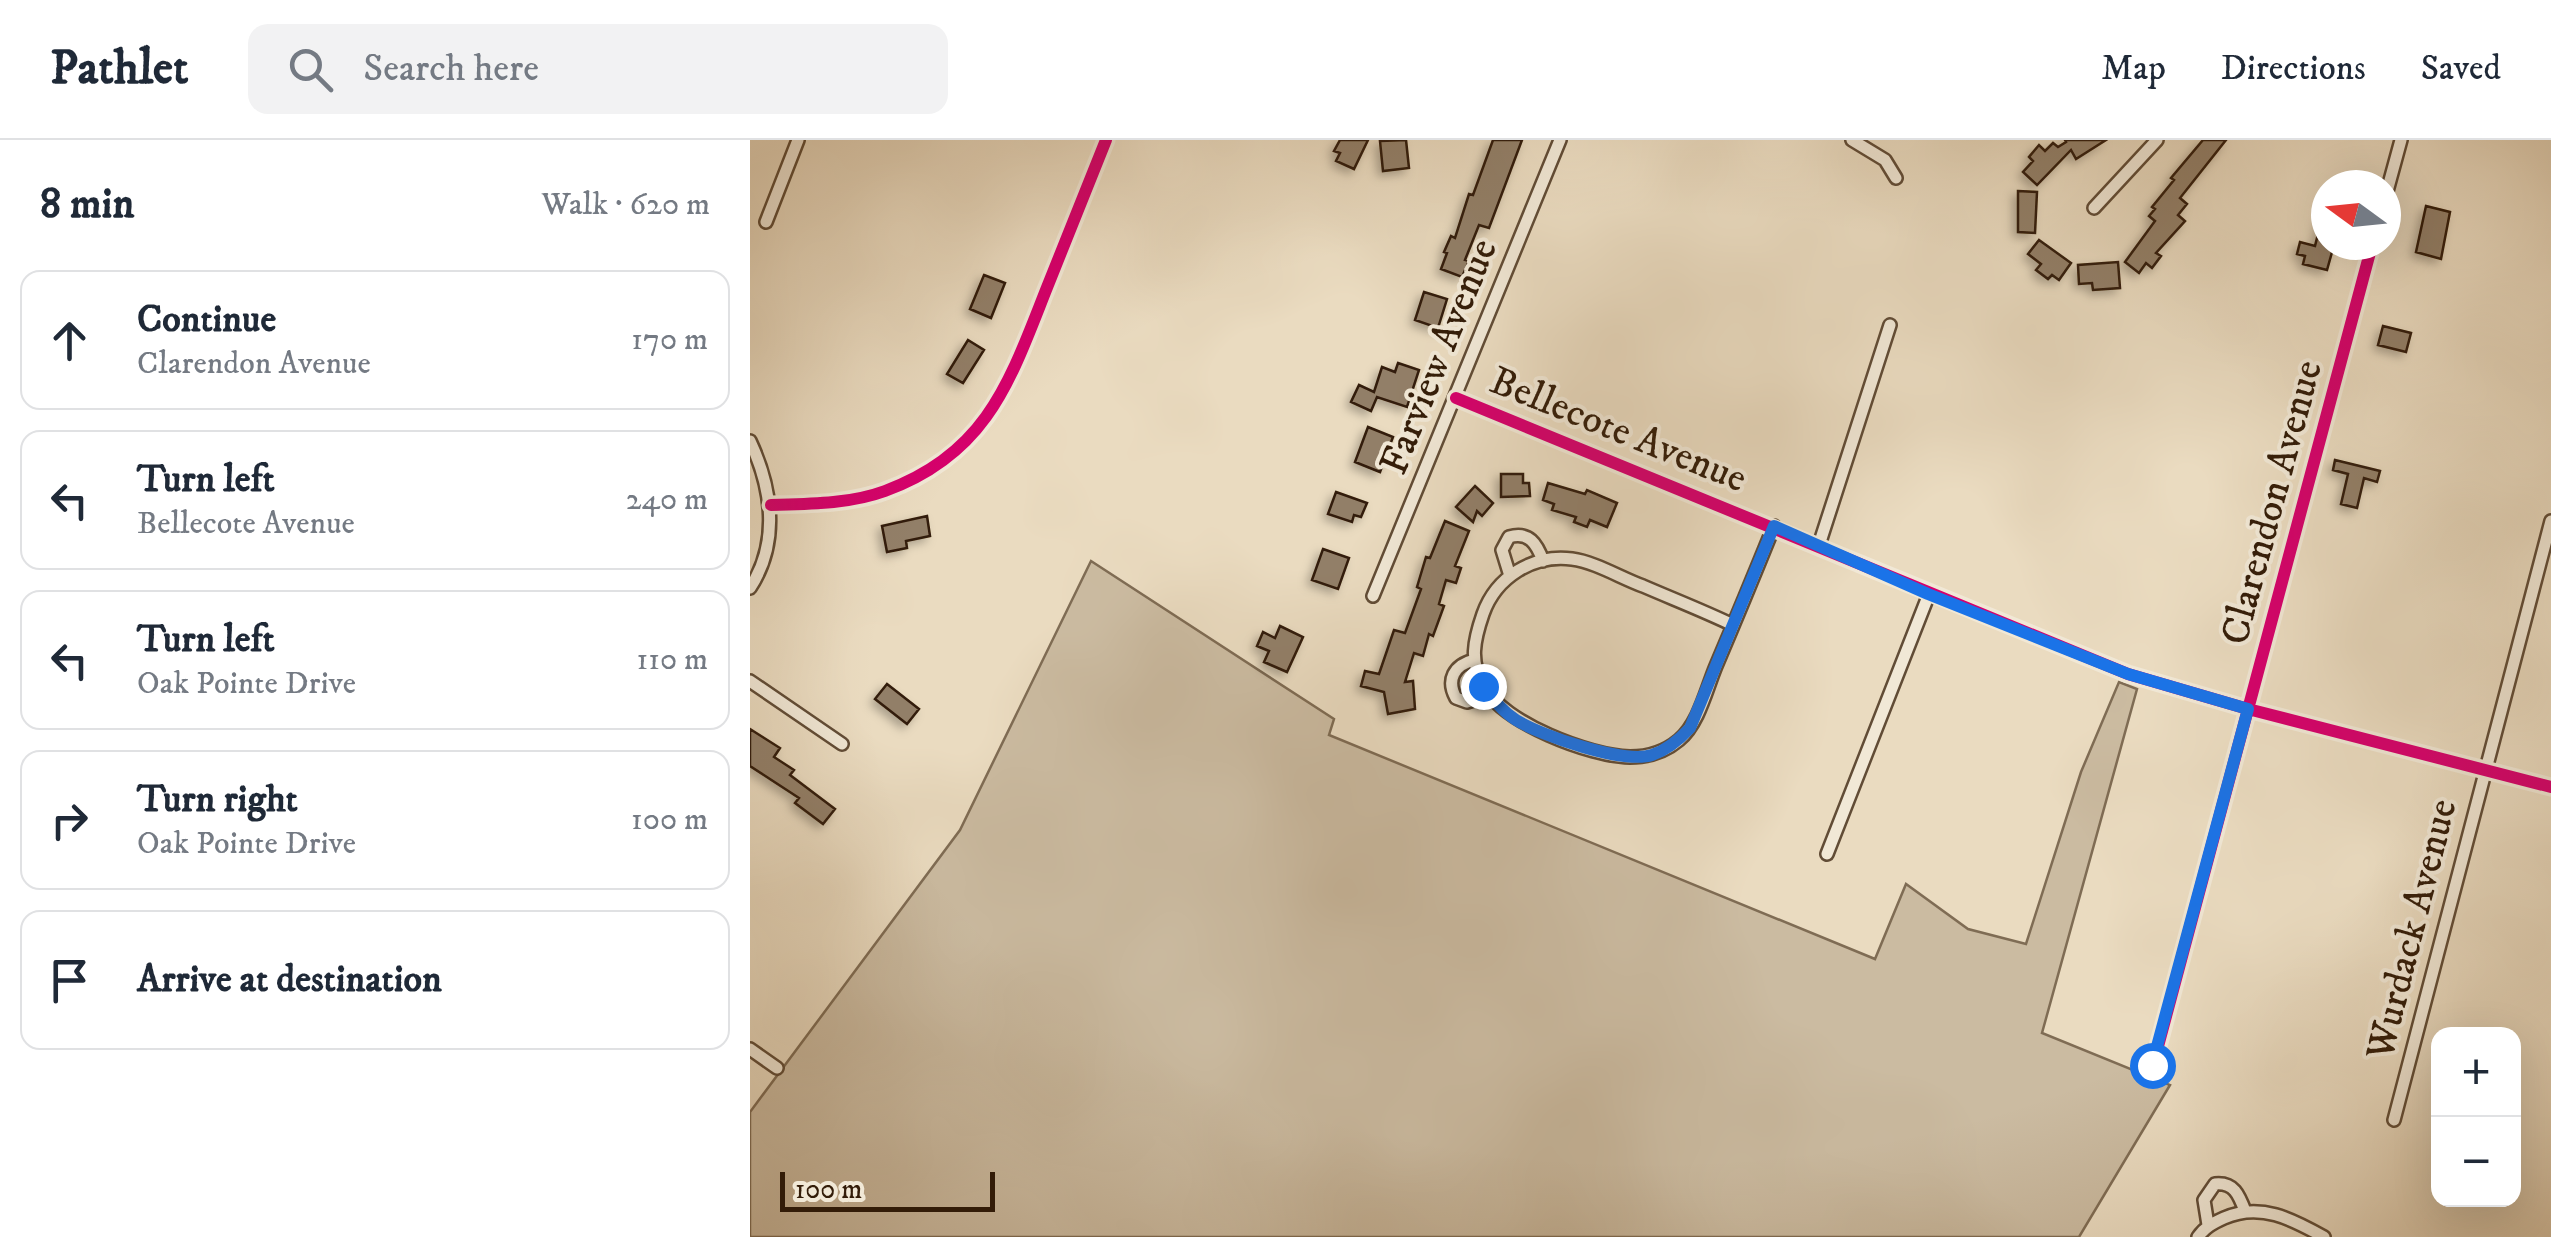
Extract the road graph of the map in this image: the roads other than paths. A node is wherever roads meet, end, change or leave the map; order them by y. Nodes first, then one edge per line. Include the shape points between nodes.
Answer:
1 (798, 140) edge
2 (1106, 140) edge
3 (1560, 140) edge
4 (1852, 140) edge
5 (2157, 140) edge
6 (2401, 140) edge
7 (2393, 170) edge
8 (1896, 178) dead end
9 (2094, 208) dead end
10 (766, 222) dead end
11 (2368, 260) edge
12 (1890, 324) dead end
13 (1456, 398) junction
14 (750, 441) edge
15 (772, 505) junction
16 (2551, 521) edge
17 (1774, 526) junction
18 (1820, 545) junction
19 (1543, 561) junction
20 (1510, 576) junction
21 (750, 588) edge
22 (1928, 594) junction
23 (1373, 596) dead end
24 (1734, 625) junction
25 (1474, 660) junction
26 (750, 682) edge
27 (1490, 695) junction
28 (2248, 709) junction
29 (842, 744) dead end
30 (2484, 770) junction
31 (2551, 787) edge
32 (1827, 854) dead end
33 (750, 1049) edge
34 (2152, 1065) dead end
35 (777, 1068) dead end
36 (2394, 1120) dead end
37 (2246, 1211) junction
38 (2208, 1225) junction
39 (2198, 1237) edge
40 (2324, 1237) edge

1 - 10 street
2 - 15 street via 1002,394 976,432 945,460 884,492
3 - 13 street, Farview Avenue
4 - 8 street via 1885,160
5 - 9 street
6 - 7 street
11 - 28 street, Clarendon Avenue
12 - 18 street
13 - 17 street, Bellecote Avenue
13 - 23 street, Farview Avenue
14 - 15 street
15 - 21 street via 768,542
16 - 30 street, Wurdack Avenue
17 - 18 street, Bellecote Avenue
17 - 24 street
18 - 22 street, Bellecote Avenue
19 - 20 street
19 - 20 street via 1530,537 1510,537 1502,550
19 - 24 street via 1575,559
20 - 25 street via 1487,602
22 - 28 street, Bellecote Avenue via 2128,674
22 - 32 street
24 - 27 street via 1690,728 1652,755 1618,756 1579,745 1517,721
25 - 27 street
25 - 27 street via 1452,676 1451,689 1468,702
26 - 29 street
28 - 30 street, Bellecote Avenue
28 - 34 street, Clarendon Avenue
30 - 31 street, Bellecote Avenue
30 - 36 street, Wurdack Avenue
33 - 35 street
37 - 38 street
37 - 38 street via 2234,1188 2215,1184 2204,1200
37 - 40 street via 2274,1212
38 - 39 street

